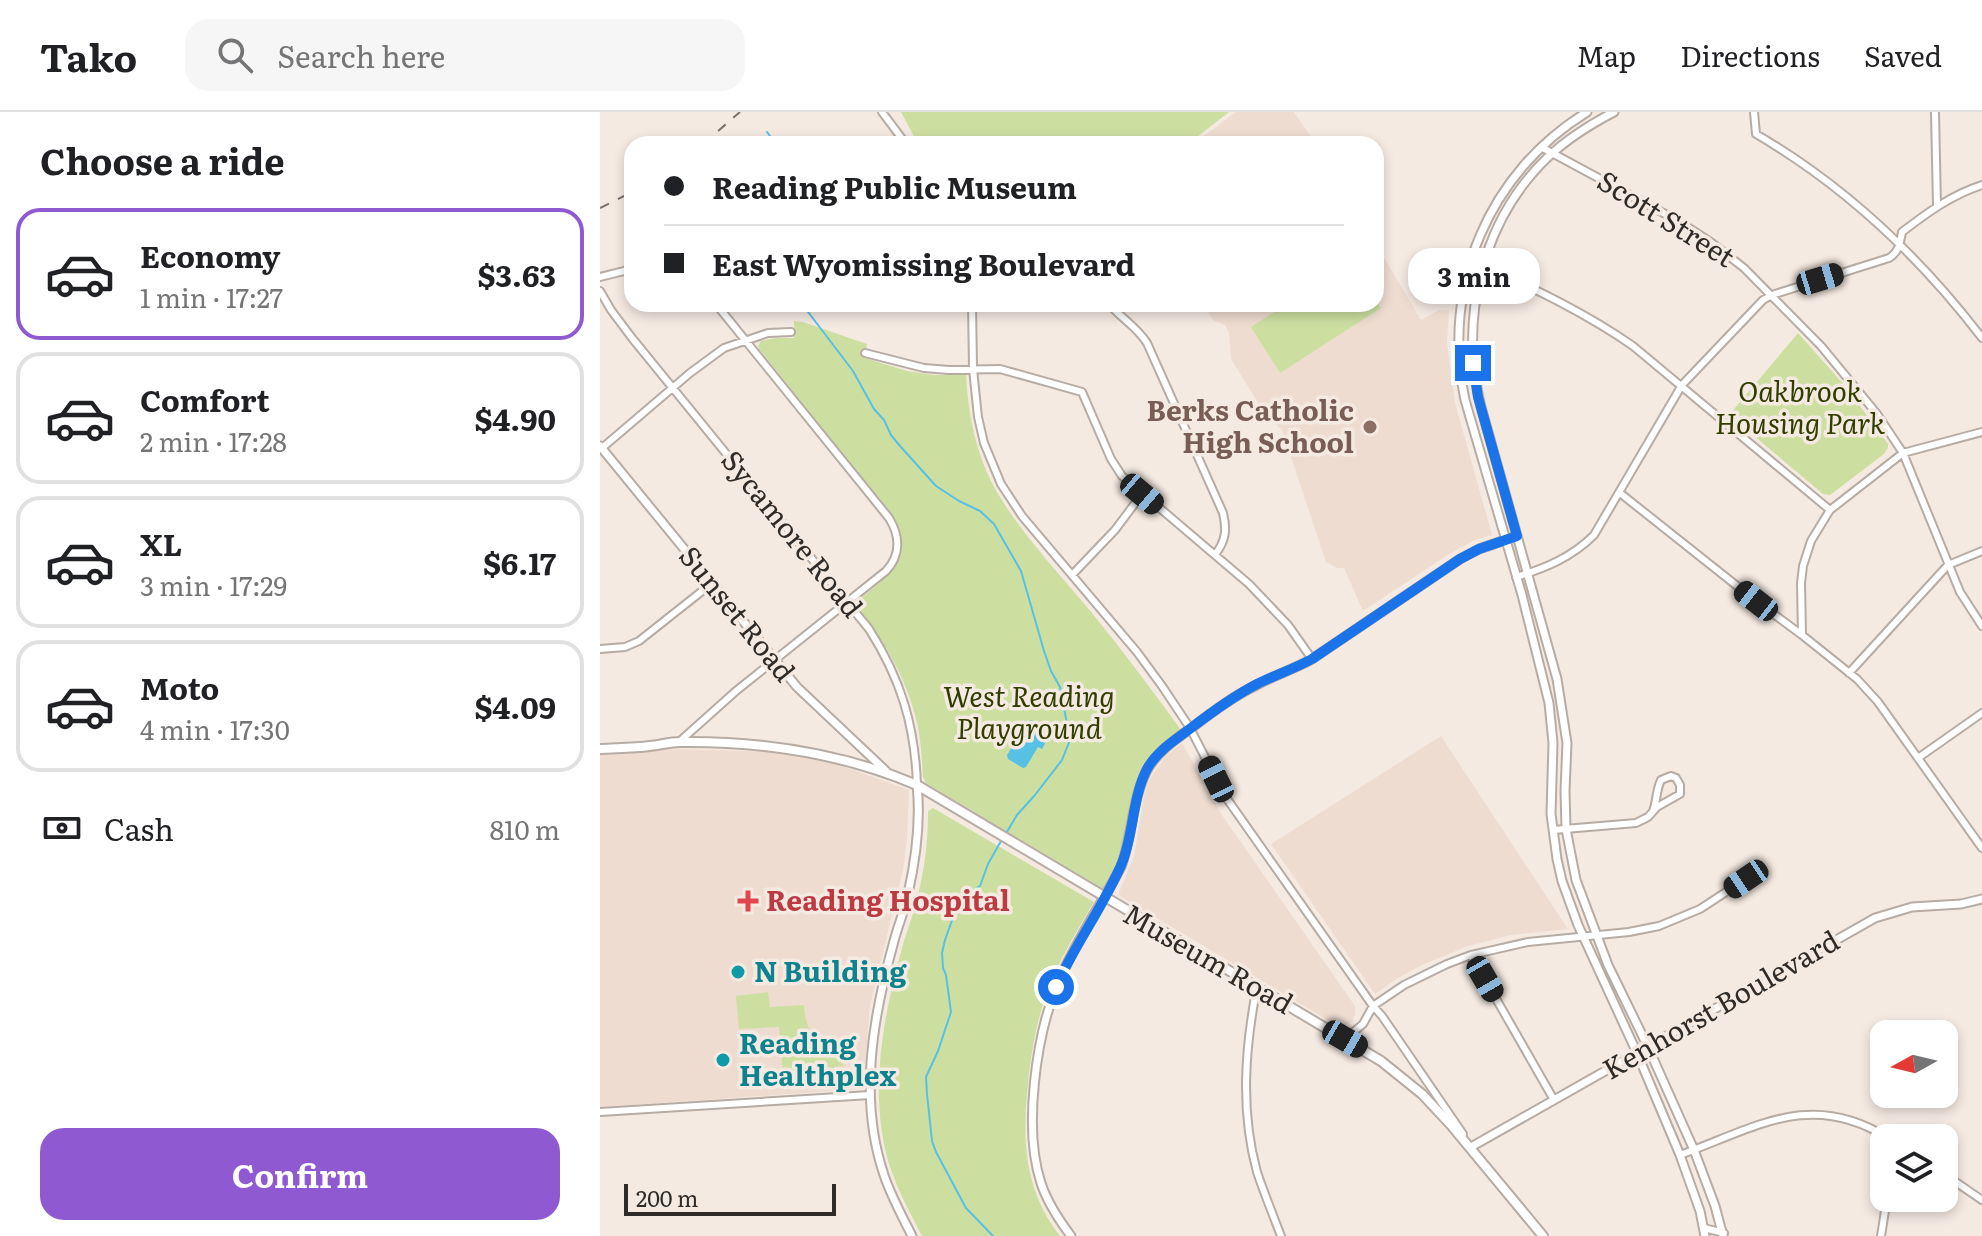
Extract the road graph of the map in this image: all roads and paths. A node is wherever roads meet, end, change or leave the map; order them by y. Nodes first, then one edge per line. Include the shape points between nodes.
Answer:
1 (882, 112) edge
2 (1587, 112) edge
3 (1614, 112) edge
4 (1754, 112) edge
5 (1935, 112) edge
6 (900, 136) edge
7 (1541, 147) junction
8 (1552, 153) junction
9 (1982, 185) edge
10 (1937, 206) junction
11 (1900, 246) junction
12 (1471, 259) junction
13 (1483, 264) junction
14 (624, 271) edge
15 (600, 277) edge
16 (600, 291) edge
17 (1772, 295) junction
18 (600, 306) edge
19 (611, 310) junction
20 (723, 312) edge
21 (972, 312) edge
22 (1115, 312) edge
23 (791, 332) dead end
24 (1982, 338) edge
25 (746, 340) junction
26 (865, 353) dead end
27 (1473, 363) junction
28 (1459, 364) junction
29 (973, 369) junction
30 (1682, 385) junction
31 (674, 387) junction
32 (1982, 432) edge
33 (601, 447) edge
34 (1903, 453) junction
35 (1620, 493) junction
36 (1142, 494) junction
37 (1830, 510) junction
38 (1517, 536) junction
39 (1505, 540) junction
40 (1982, 551) edge
41 (1215, 555) junction
42 (1948, 565) junction
43 (1528, 573) junction
44 (1072, 575) junction
45 (1516, 577) junction
46 (711, 584) junction
47 (847, 601) junction
48 (1982, 626) edge
49 (1802, 635) junction
50 (600, 649) edge
51 (1312, 659) junction
52 (774, 660) junction
53 (1849, 673) junction
54 (1982, 713) edge
55 (1190, 728) junction
56 (679, 742) junction
57 (600, 749) edge
58 (1918, 758) junction
59 (886, 771) junction
60 (917, 785) junction
61 (1653, 811) junction
62 (1566, 829) junction
63 (1553, 830) junction
64 (1982, 848) edge
65 (1746, 879) dead end
66 (1104, 898) junction
67 (1982, 899) edge
68 (1597, 934) junction
69 (1584, 936) junction
70 (1471, 955) junction
71 (1257, 986) junction
72 (1373, 1006) junction
73 (1345, 1039) junction
74 (1648, 1047) junction
75 (1637, 1053) junction
76 (870, 1095) junction
77 (1554, 1100) junction
78 (600, 1112) edge
79 (1870, 1128) edge
80 (1471, 1147) junction
81 (1694, 1150) junction
82 (1680, 1155) junction
83 (1958, 1184) edge
84 (1982, 1200) edge
85 (1885, 1212) edge
86 (1704, 1232) edge
87 (1724, 1235) edge
88 (912, 1236) edge
89 (1071, 1236) edge
90 (1281, 1236) edge
91 (1543, 1236) edge
92 (1881, 1236) edge

1 - 6 street
2 - 7 street
3 - 8 street
4 - 11 street via 1756,134 1835,187
5 - 10 street
7 - 8 street, Scott Street
7 - 12 street via 1500,197
8 - 13 street via 1505,213
8 - 17 street, Scott Street via 1698,233
9 - 10 street
10 - 11 street via 1902,232
11 - 17 street via 1889,258
11 - 24 street
12 - 13 street
12 - 28 street via 1460,312
13 - 27 street via 1474,309
13 - 30 street via 1618,335
14 - 15 street
16 - 19 street, Sycamore Road
17 - 30 street
17 - 34 street, Scott Street via 1852,382
18 - 19 street
19 - 31 street, Sycamore Road
20 - 25 street
21 - 29 street
22 - 41 street via 1147,343 1223,513 1227,530
23 - 25 street
25 - 31 street via 724,348
25 - 47 street via 892,523 898,548 891,565
26 - 29 street via 924,368
27 - 28 street
27 - 38 street
28 - 39 street
29 - 36 street via 1000,369 1082,392 1114,464
29 - 44 street via 980,430 996,474 1022,516
30 - 35 street
30 - 37 street
31 - 33 street
31 - 47 street, Sycamore Road
32 - 34 street
33 - 46 street, Sunset Road
34 - 37 street
34 - 42 street, Scott Street
35 - 43 street via 1582,547
35 - 49 street
36 - 41 street
36 - 44 street
37 - 49 street via 1803,562
38 - 39 street
38 - 43 street
39 - 45 street
39 - 51 street via 1451,564
40 - 42 street
41 - 51 street via 1271,606
42 - 48 street, Scott Street
42 - 53 street
43 - 45 street
43 - 62 street via 1562,701
44 - 55 street via 1137,652
45 - 63 street via 1549,703
46 - 50 street via 639,641
46 - 52 street, Sunset Road
47 - 52 street
47 - 60 street, Sycamore Road via 896,679 912,730
49 - 53 street
51 - 55 street via 1252,687
52 - 56 street
52 - 59 street, Sunset Road
53 - 58 street via 1878,702
54 - 58 street
55 - 66 street via 1147,770 1127,850
55 - 72 street via 1225,796
56 - 57 main road, Museum Road
56 - 59 main road, Museum Road via 776,747
58 - 64 street
59 - 60 main road, Museum Road
60 - 66 main road, Museum Road
60 - 76 street via 917,839 875,1027
61 - 61 street via 1680,794 1676,778 1661,780
61 - 62 street via 1632,824
62 - 63 street
62 - 68 street via 1576,880
63 - 69 street via 1566,892
65 - 68 street via 1673,922
66 - 71 main road, Museum Road
66 - 89 street via 1056,987 1036,1075 1032,1132 1041,1183
67 - 74 street, Kenhorst Boulevard via 1912,907 1875,918
68 - 69 street
68 - 74 street
69 - 70 street
69 - 75 street
70 - 72 street via 1416,979
70 - 77 street
71 - 73 main road, Museum Road
71 - 90 street via 1246,1107 1258,1173
72 - 73 street via 1363,1024
72 - 80 street
73 - 80 main road, Museum Road via 1422,1094
74 - 75 street, Kenhorst Boulevard
74 - 81 street
75 - 77 street, Kenhorst Boulevard
75 - 82 street
76 - 78 street
76 - 88 street via 883,1173
77 - 80 street, Kenhorst Boulevard
79 - 81 street via 1843,1118 1802,1115 1768,1121
80 - 91 main road, Museum Road
81 - 82 street
81 - 87 street
82 - 86 street
83 - 84 street
85 - 92 street
86 - 87 street

